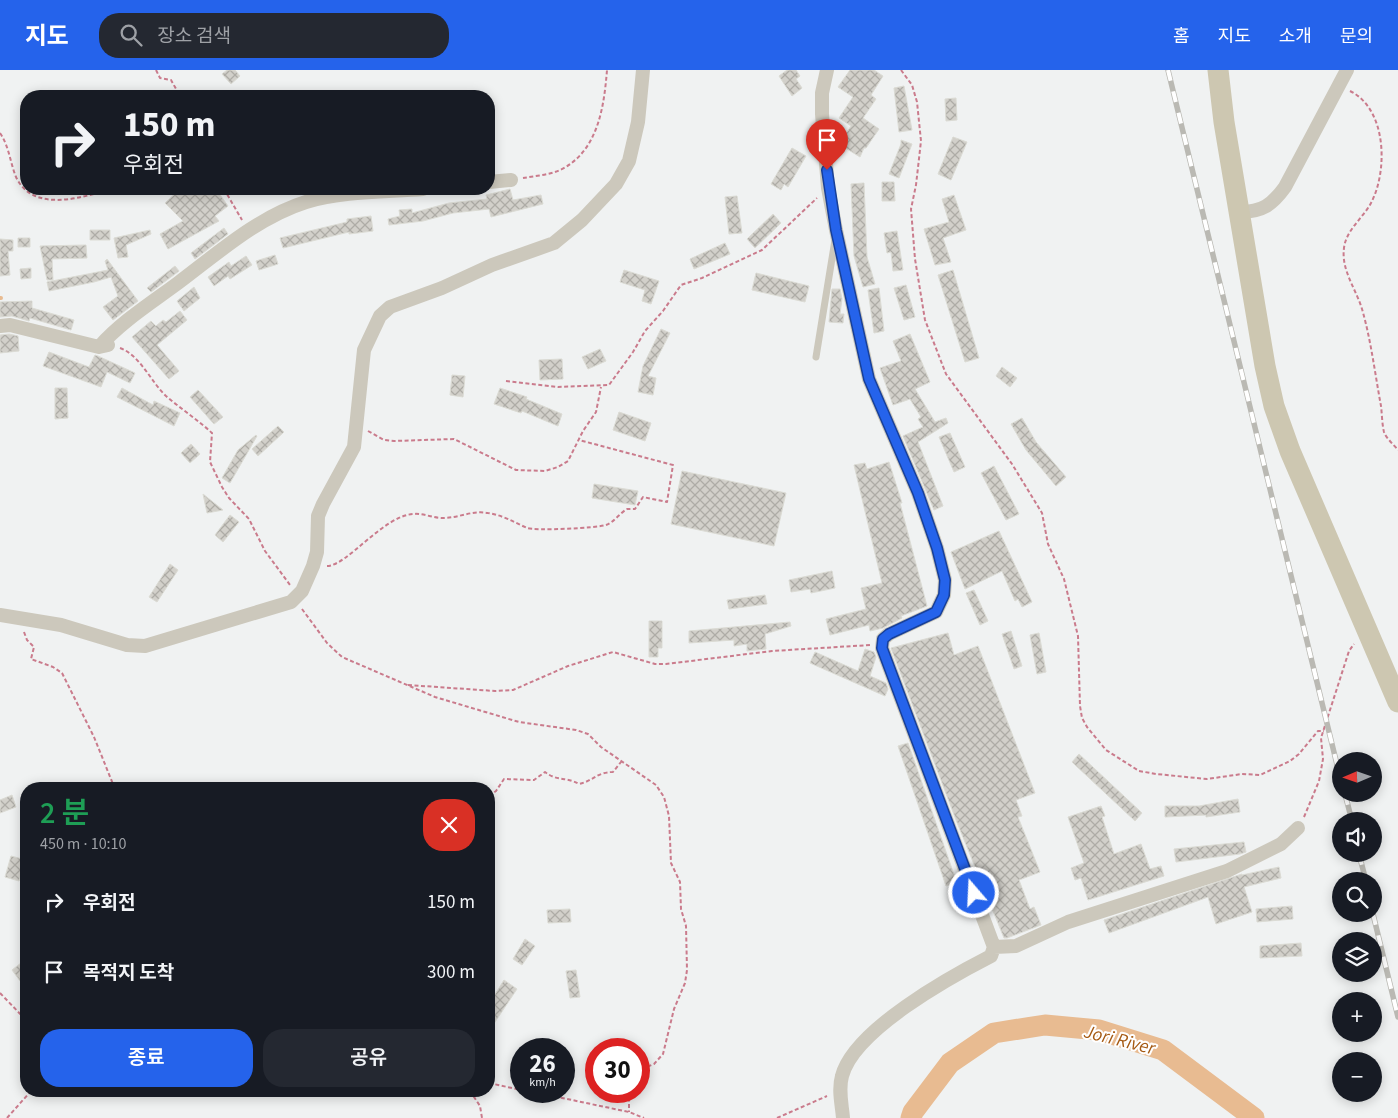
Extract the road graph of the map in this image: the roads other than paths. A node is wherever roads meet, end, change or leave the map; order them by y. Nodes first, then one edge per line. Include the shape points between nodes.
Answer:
1 (643, 70) edge
2 (827, 70) edge
3 (1218, 70) edge
4 (1348, 70) edge
5 (512, 180) road end
6 (495, 181) edge
7 (358, 195) edge
8 (1240, 212) junction
9 (836, 230) junction
10 (0, 326) edge
11 (816, 357) dead end
12 (0, 615) edge
13 (1398, 702) edge
14 (1298, 828) road end
15 (994, 947) junction
16 (843, 1118) edge

1 - 12 street via 638,122 629,161 616,184 582,220 554,243 390,307 380,316 364,350 354,447 318,516 317,552 313,566 302,591 291,602 145,646 127,645 61,626
2 - 9 street via 822,114 828,188
3 - 8 main road
4 - 8 street via 1285,188 1275,201 1255,212
5 - 6 street
7 - 10 street via 308,202 272,216 144,308 109,336 105,346 10,325
8 - 13 main road via 1274,406 1290,451
9 - 11 lane
9 - 15 street via 869,379 918,493 945,580 944,595 936,612 889,634 882,644
14 - 15 street via 1281,844 1227,871 1068,922 1016,946
15 - 16 street via 991,956 911,1003 881,1026 854,1054 842,1075

